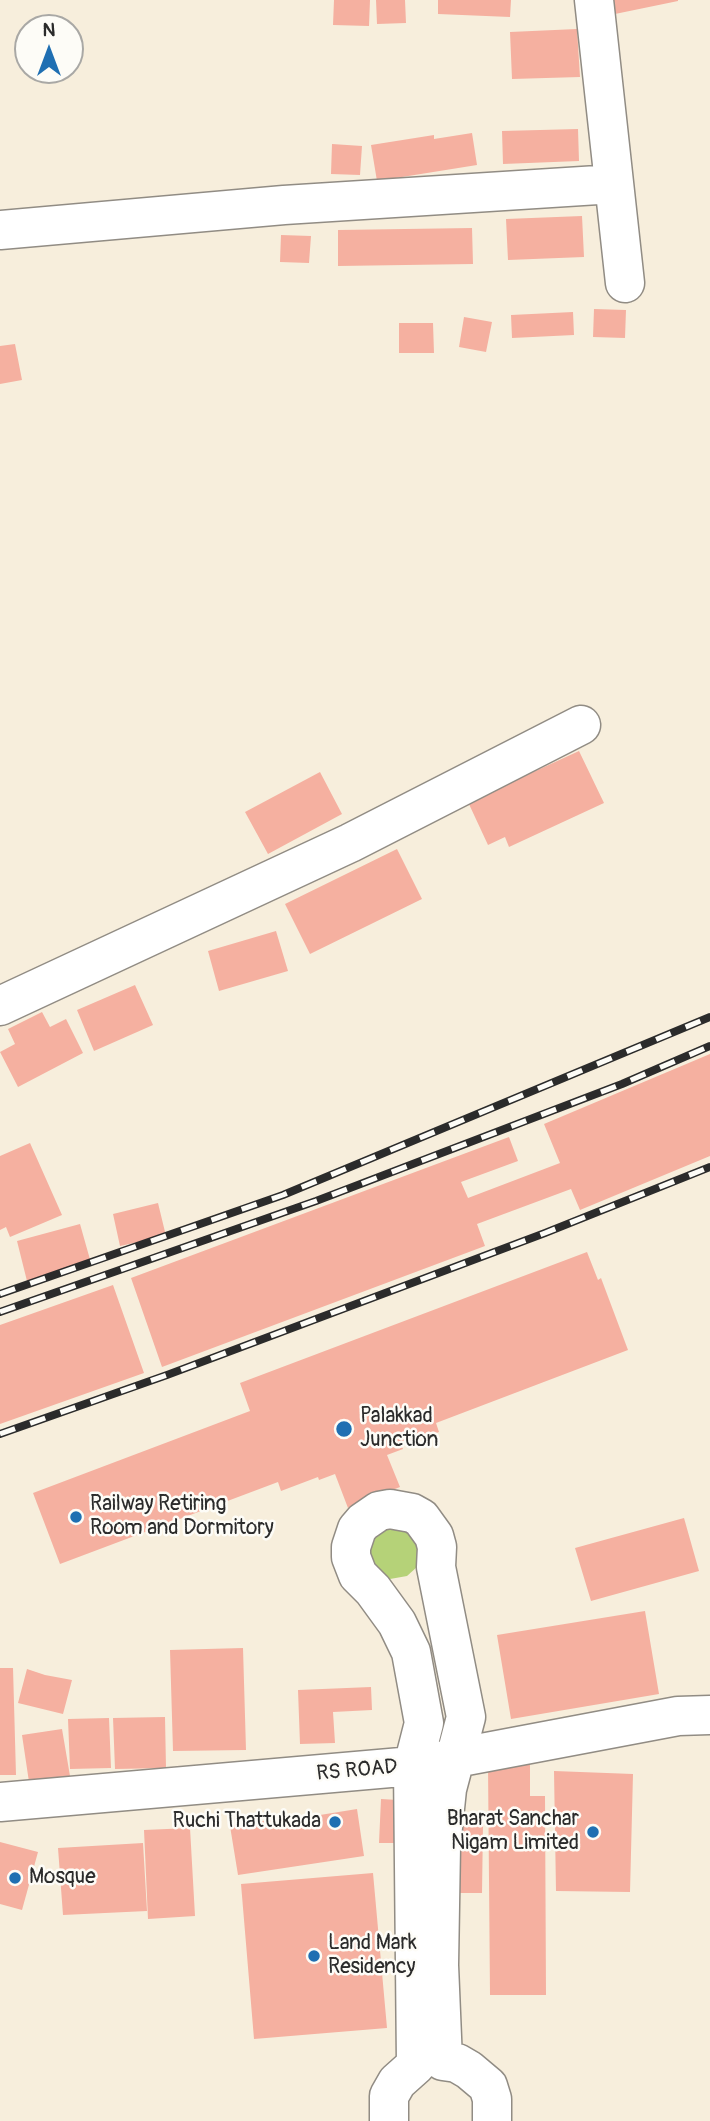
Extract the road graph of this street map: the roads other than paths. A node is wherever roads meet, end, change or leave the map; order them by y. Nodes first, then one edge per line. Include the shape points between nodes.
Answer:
1 (594, 0) edge
2 (614, 184) junction
3 (0, 230) edge
4 (625, 283) dead end
5 (581, 725) dead end
6 (0, 1006) edge
7 (710, 1715) edge
8 (457, 1758) junction
9 (413, 1766) junction
10 (0, 1802) edge
11 (389, 2121) edge
12 (492, 2121) edge

1 - 2 street
2 - 3 street via 284,205
2 - 4 street
5 - 6 street via 350,843
7 - 8 street, RS ROAD via 678,1716
8 - 9 street, RS ROAD
8 - 9 street via 466,1717 434,1536 412,1513 379,1511 363,1522 351,1557 358,1575 397,1623 411,1652 424,1723
8 - 12 street via 447,1790 441,1846 443,2061 457,2063 488,2086
9 - 10 street, RS ROAD
9 - 11 street via 416,2065 389,2096

